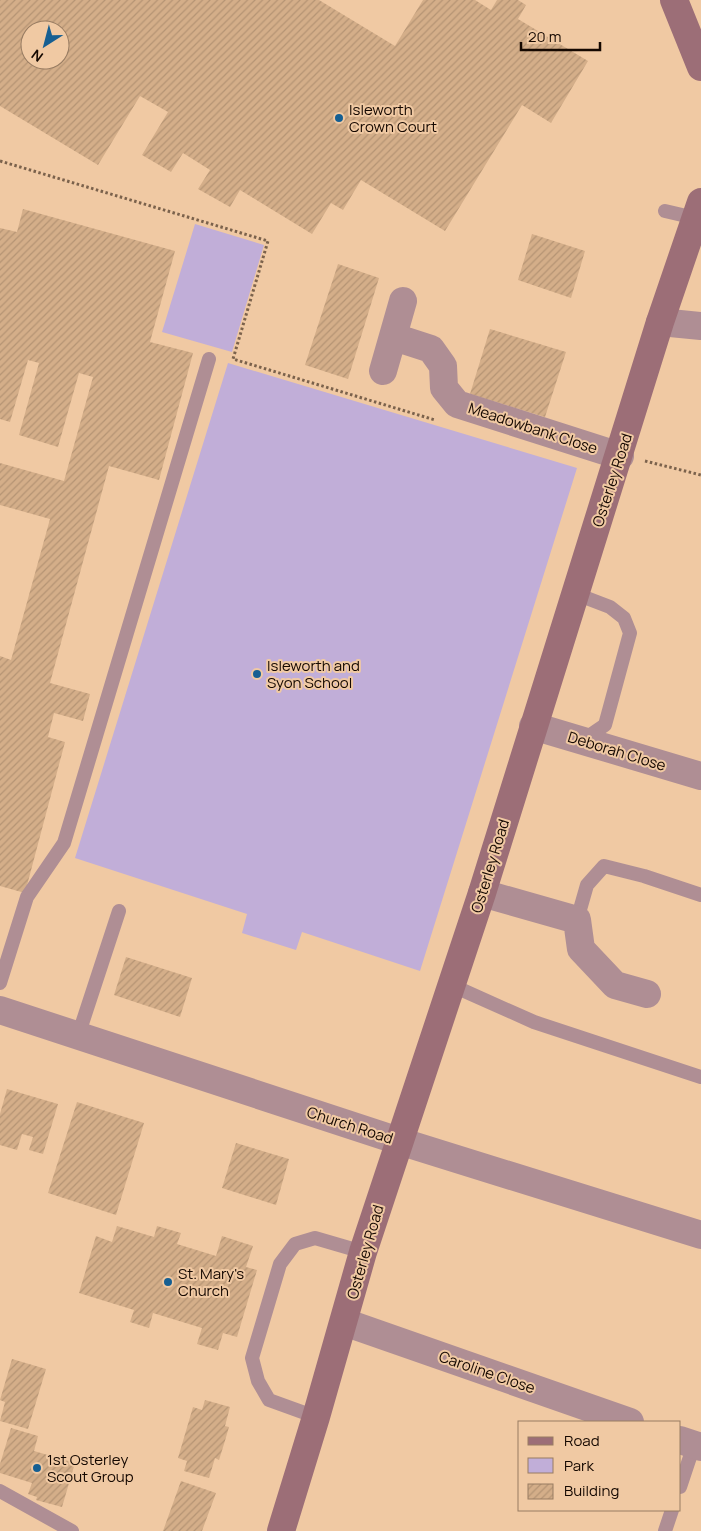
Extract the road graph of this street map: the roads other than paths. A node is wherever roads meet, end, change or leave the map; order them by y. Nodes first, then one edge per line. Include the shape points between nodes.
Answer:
1 (674, 0) edge
2 (701, 67) edge
3 (698, 210) edge
4 (665, 211) dead end
5 (403, 301) dead end
6 (660, 322) junction
7 (701, 326) edge
8 (394, 337) junction
9 (209, 359) dead end
10 (383, 371) dead end
11 (620, 456) junction
12 (576, 594) junction
13 (533, 726) junction
14 (582, 740) junction
15 (701, 776) edge
16 (482, 893) junction
17 (701, 895) edge
18 (119, 911) dead end
19 (577, 920) junction
20 (0, 983) edge
21 (452, 985) junction
22 (647, 994) dead end
23 (0, 1010) edge
24 (78, 1036) junction
25 (701, 1077) edge
26 (399, 1141) junction
27 (701, 1235) edge
28 (363, 1252) junction
29 (344, 1322) junction
30 (316, 1417) junction
31 (627, 1421) edge
32 (691, 1444) edge
33 (681, 1482) edge
34 (0, 1491) edge
35 (672, 1511) edge
36 (72, 1531) edge
37 (280, 1531) edge
38 (665, 1531) edge

1 - 2 street
3 - 4 lane
3 - 6 street, Osterley Road
5 - 8 street
6 - 7 street
6 - 11 street, Osterley Road
8 - 10 street
8 - 11 street, Meadowbank Close via 431,349 443,366 444,388 457,404
9 - 20 lane via 64,843 27,897
11 - 12 street, Osterley Road
12 - 13 street, Osterley Road
12 - 14 lane via 610,607 624,618 630,633 605,724
13 - 14 street, Deborah Close
13 - 16 street, Osterley Road
14 - 15 street, Deborah Close
16 - 19 street
16 - 21 street, Osterley Road
17 - 19 lane via 604,866 587,885
18 - 24 lane
19 - 22 street via 581,949 608,978 615,985
21 - 25 lane via 534,1022
21 - 26 street, Osterley Road
23 - 24 street, Church Road
24 - 26 street, Church Road
26 - 27 street, Church Road
26 - 28 street, Osterley Road
28 - 29 street, Osterley Road
28 - 30 lane via 315,1238 295,1244 280,1264 252,1358 258,1382 269,1400
29 - 30 street, Osterley Road
29 - 31 street, Caroline Close
30 - 37 street, Osterley Road
32 - 33 lane
34 - 36 lane
35 - 38 lane

